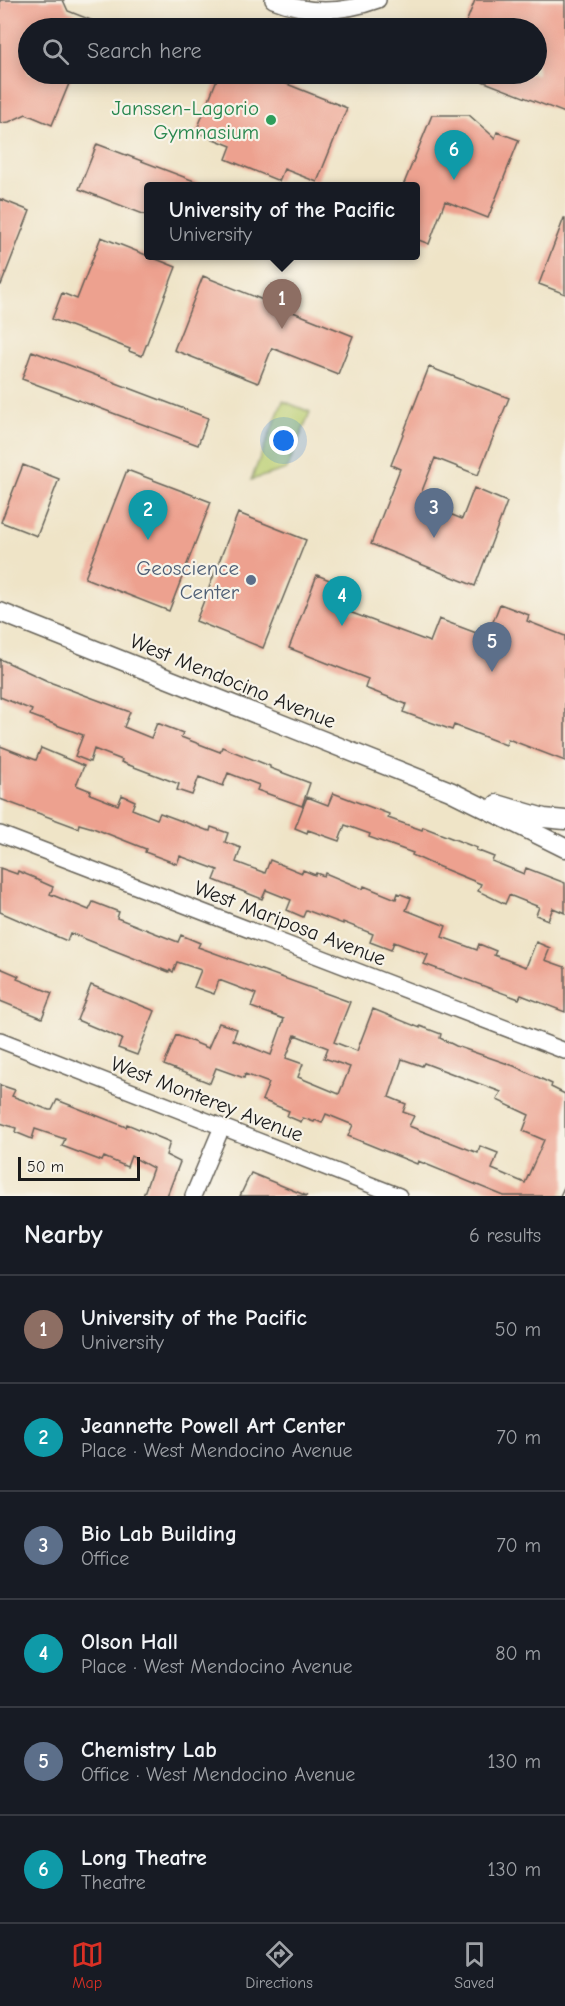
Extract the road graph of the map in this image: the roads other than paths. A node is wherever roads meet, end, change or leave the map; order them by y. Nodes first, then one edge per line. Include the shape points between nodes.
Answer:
1 (273, 0) edge
2 (378, 0) edge
3 (0, 612) edge
4 (450, 791) junction
5 (565, 820) edge
6 (0, 834) edge
7 (565, 848) edge
8 (0, 1040) edge
9 (565, 1051) edge
10 (222, 1127) junction
11 (193, 1196) edge
12 (399, 1196) edge

1 - 2 street via 321,11 354,8
3 - 4 street, West Mendocino Avenue
4 - 5 street, West Mendocino Avenue via 544,818
4 - 7 street, West Mendocino Avenue
6 - 9 street, West Mariposa Avenue
8 - 10 street, West Monterey Avenue
10 - 11 street
10 - 12 street, West Monterey Avenue

